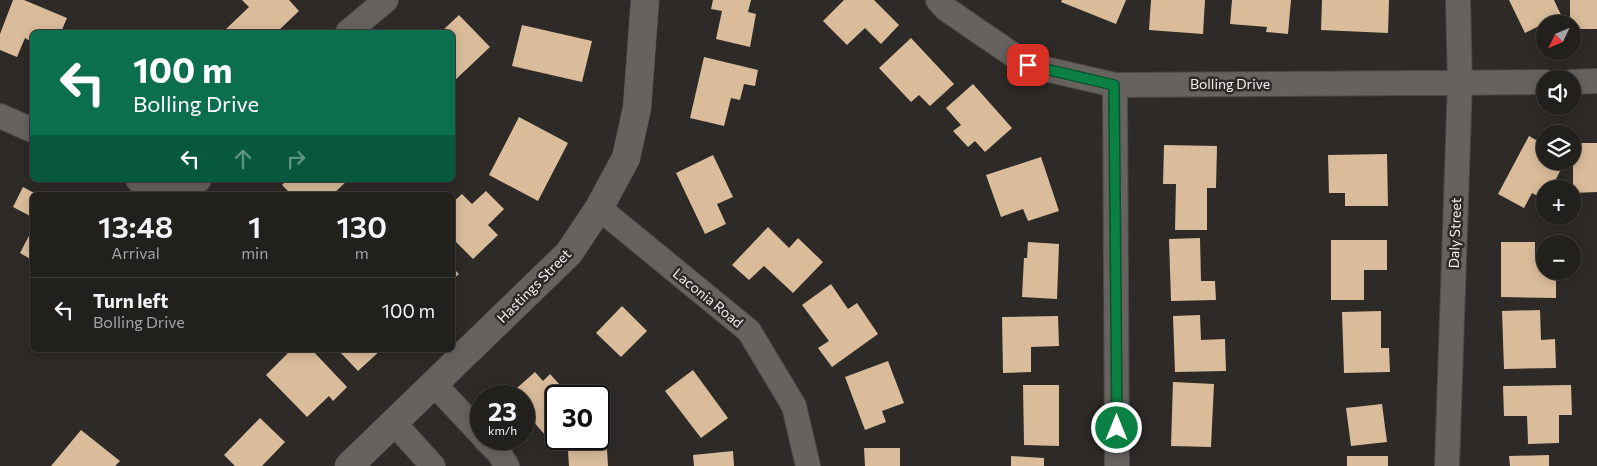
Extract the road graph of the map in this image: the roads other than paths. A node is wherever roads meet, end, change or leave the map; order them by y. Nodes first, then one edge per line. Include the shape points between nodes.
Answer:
1 (386, 0) edge
2 (645, 0) edge
3 (938, 0) edge
4 (1458, 0) edge
5 (350, 30) edge
6 (1597, 81) edge
7 (1460, 82) junction
8 (1536, 82) edge
9 (1581, 82) edge
10 (1114, 85) junction
11 (0, 116) edge
12 (30, 129) edge
13 (143, 182) edge
14 (196, 182) edge
15 (165, 192) edge
16 (178, 192) edge
17 (599, 208) junction
18 (434, 384) junction
19 (470, 422) edge
20 (394, 423) junction
21 (496, 450) edge
22 (349, 466) edge
23 (433, 466) edge
24 (507, 466) edge
25 (808, 466) edge
26 (1117, 466) edge
27 (1447, 466) edge

1 - 5 street
2 - 17 street, Hastings Street via 636,108 626,158
3 - 10 street, Bolling Drive via 946,9 1028,65
4 - 7 street, Daly Street
6 - 9 street
7 - 8 street, Bolling Drive
7 - 10 street, Bolling Drive
7 - 27 street, Daly Street
10 - 26 street
11 - 12 street
13 - 15 street
14 - 16 street
17 - 18 street, Hastings Street via 569,253
17 - 25 street, Laconia Road via 749,331 794,406
18 - 19 street
18 - 20 street, Hastings Street
20 - 22 street, Hastings Street
20 - 23 street
21 - 24 street

